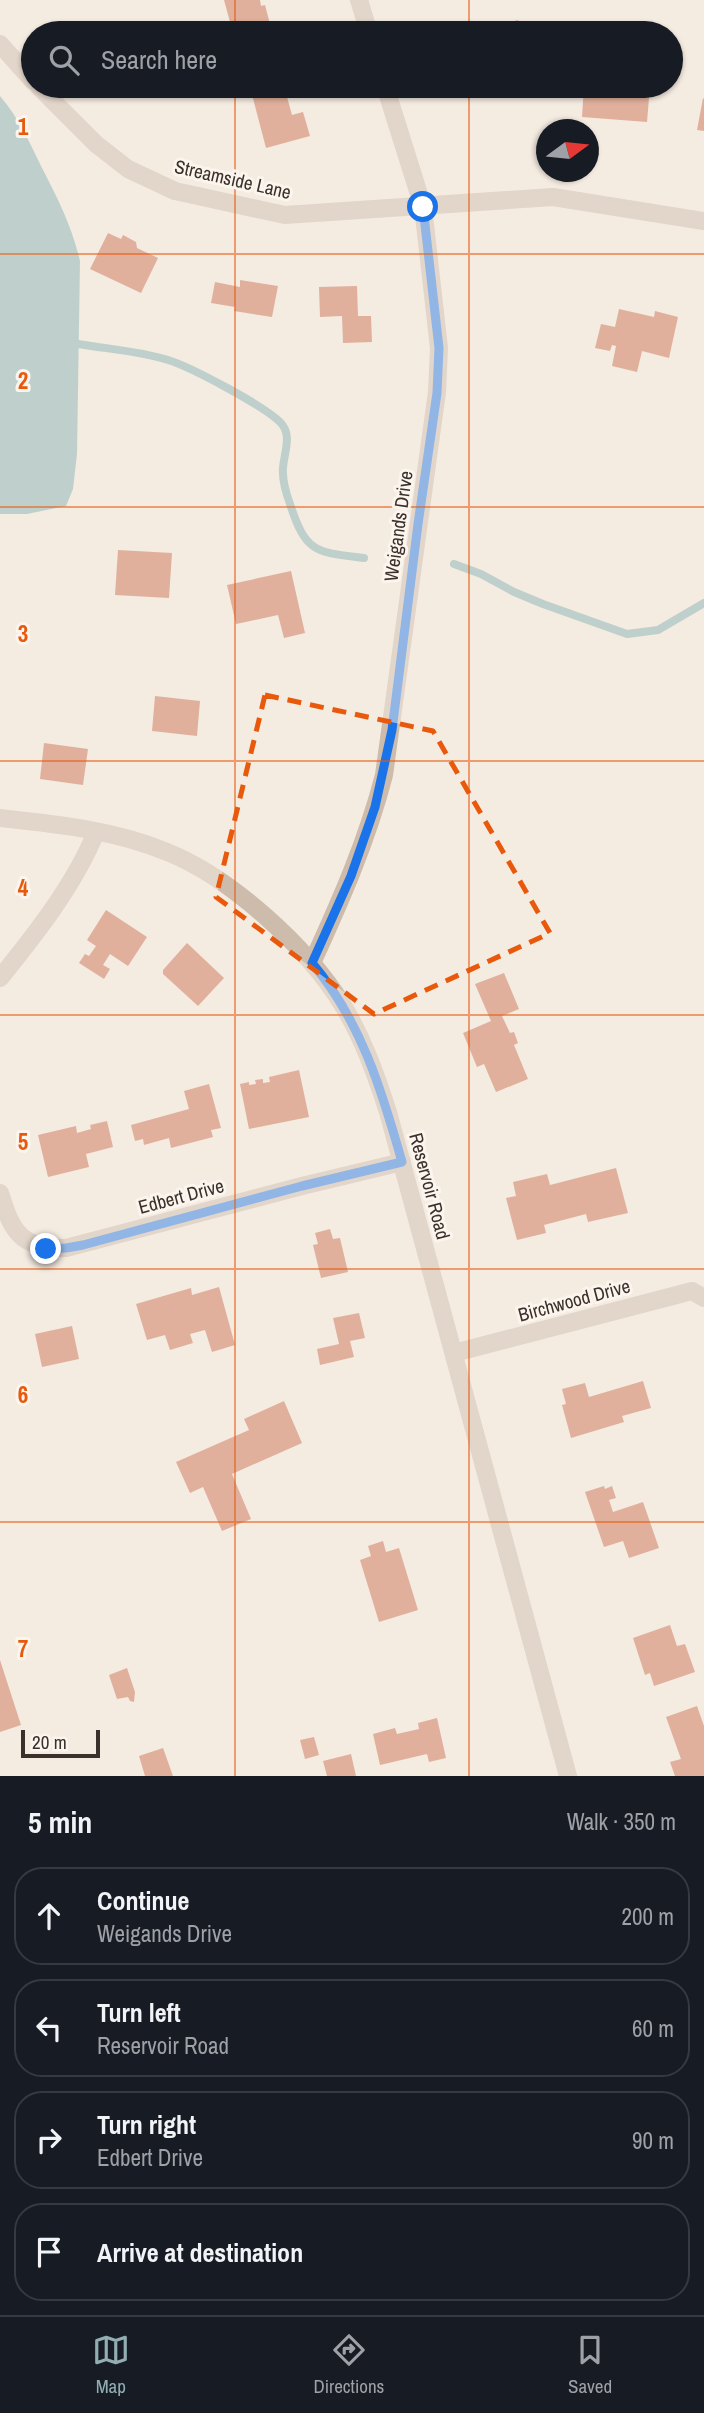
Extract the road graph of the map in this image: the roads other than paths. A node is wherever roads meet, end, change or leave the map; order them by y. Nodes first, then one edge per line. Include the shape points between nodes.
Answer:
1 (359, 0) edge
2 (365, 21) edge
3 (0, 44) edge
4 (21, 68) edge
5 (50, 98) edge
6 (390, 98) edge
7 (423, 207) junction
8 (704, 221) edge
9 (0, 818) edge
10 (96, 832) junction
11 (312, 963) junction
12 (0, 978) edge
13 (402, 1162) junction
14 (0, 1193) edge
15 (704, 1298) edge
16 (454, 1353) junction
17 (568, 1776) edge

1 - 2 street
3 - 4 street
5 - 7 street, Streamside Lane via 128,169 175,191 285,215
6 - 7 street, Weigands Drive
7 - 8 street, Streamside Lane via 553,197
7 - 11 street, Weigands Drive via 439,348 437,393 392,730 375,807 351,876
9 - 10 street, Reservoir Road
10 - 11 street, Reservoir Road via 136,841 193,863 253,906
10 - 12 street via 75,873
11 - 13 street, Reservoir Road via 343,1006 368,1056
13 - 14 street, Edbert Drive via 66,1248 46,1249 27,1242 15,1232
13 - 16 street, Reservoir Road
15 - 16 street, Birchwood Drive via 692,1291
16 - 17 street, Reservoir Road

